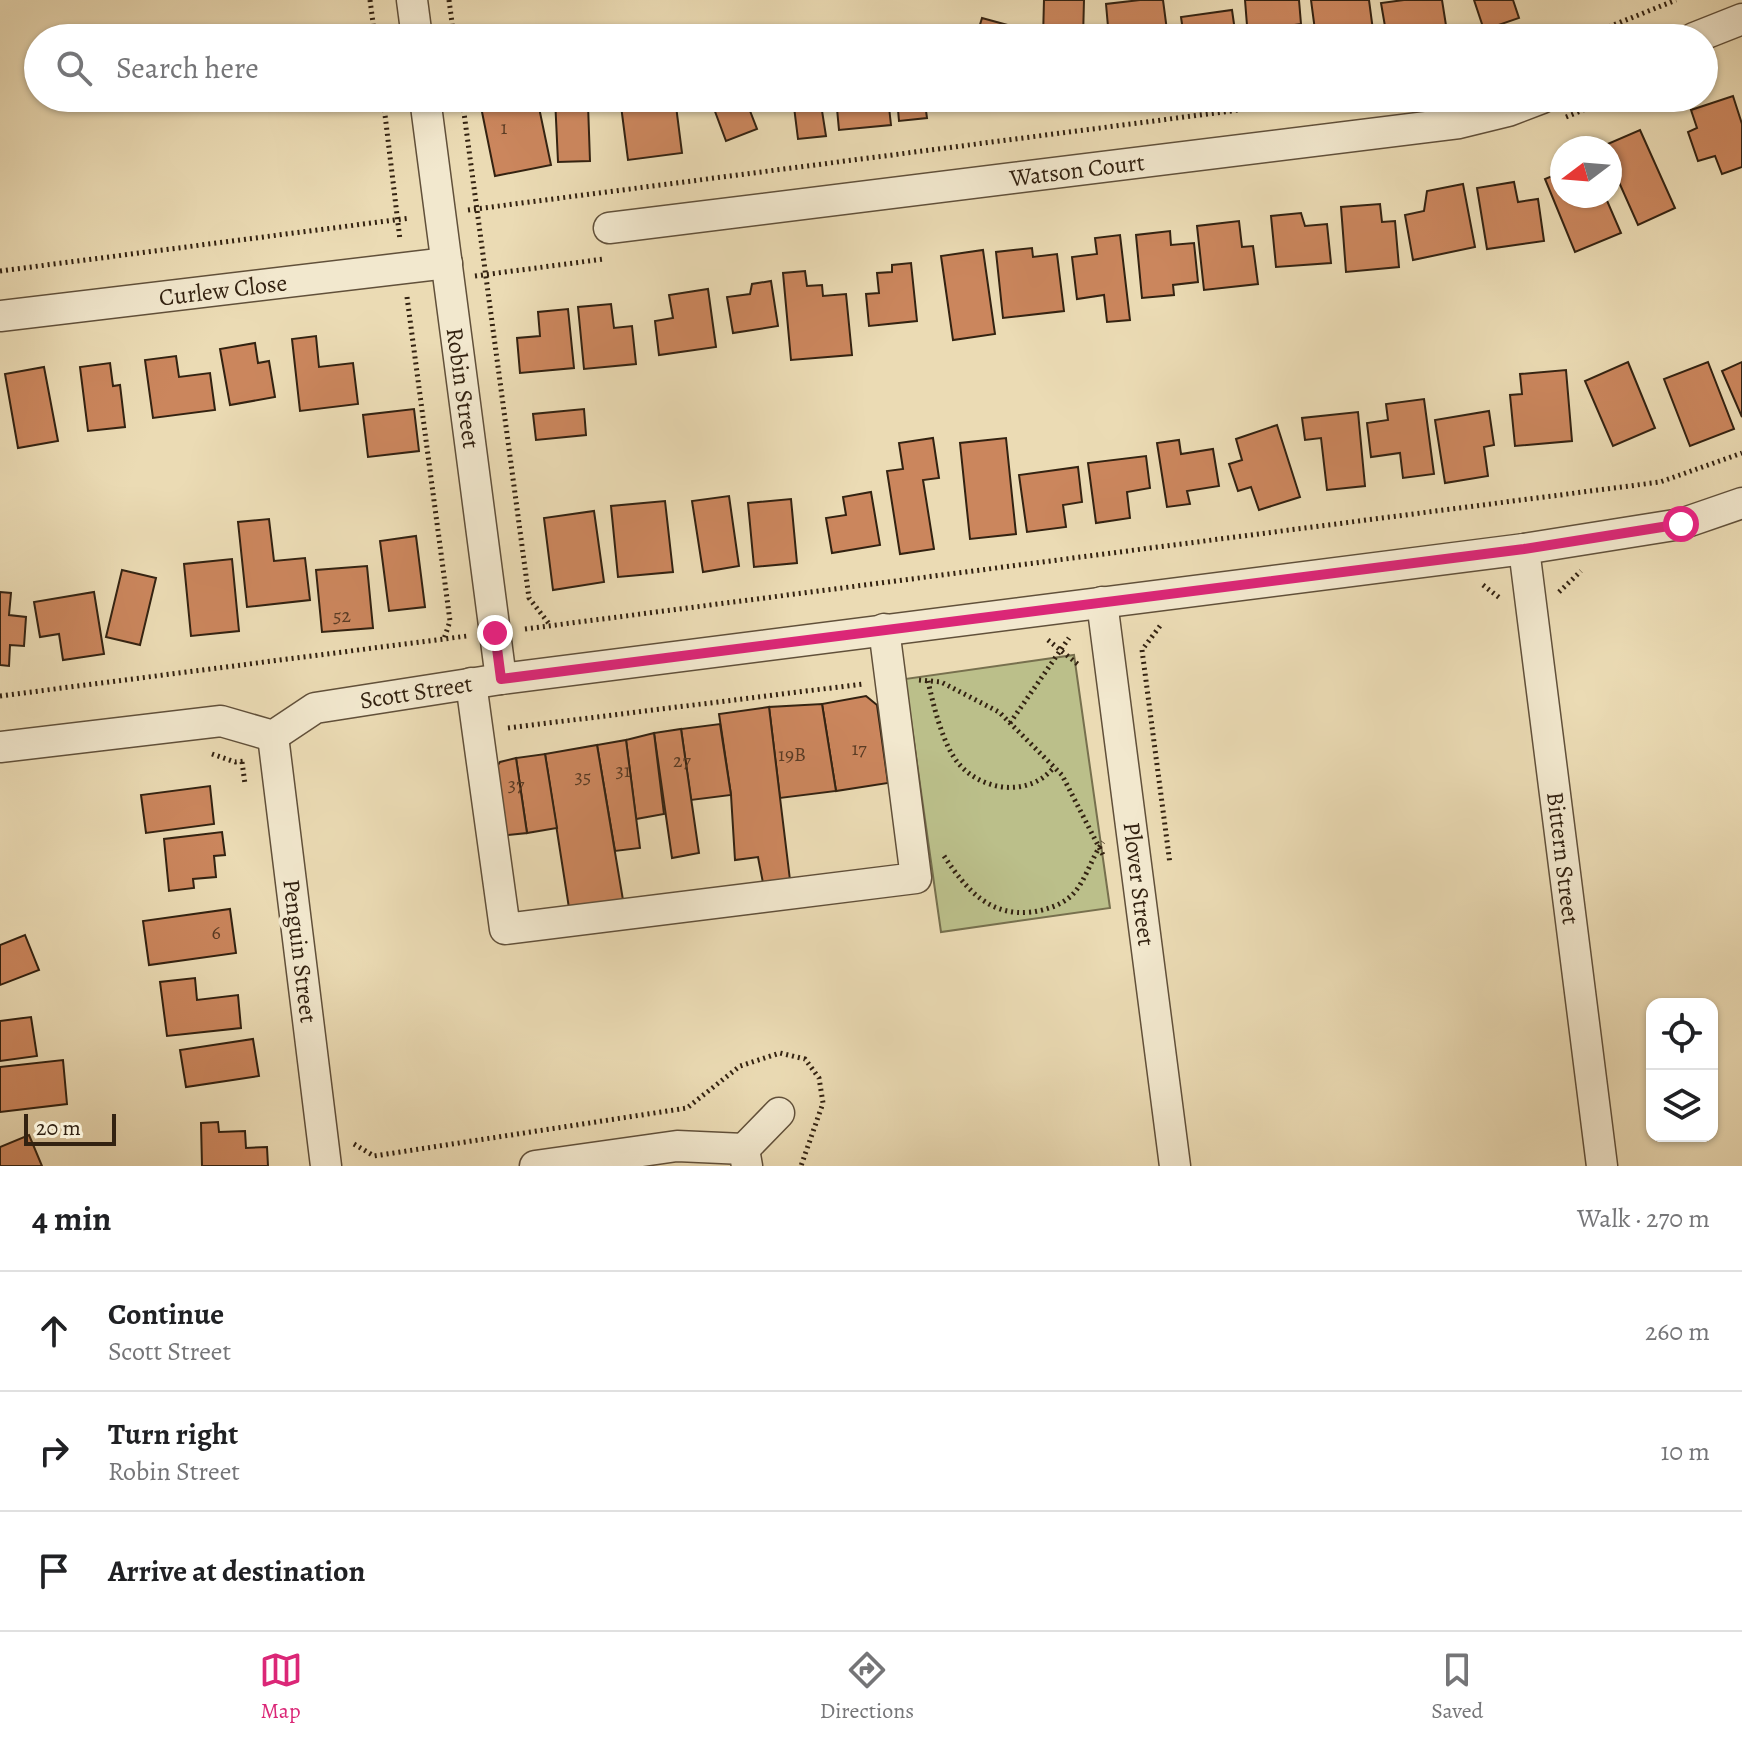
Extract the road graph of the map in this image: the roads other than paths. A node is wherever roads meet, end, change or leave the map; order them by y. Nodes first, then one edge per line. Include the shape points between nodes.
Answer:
1 (412, 0) edge
2 (1742, 19) edge
3 (415, 24) edge
4 (1718, 28) edge
5 (427, 112) edge
6 (1504, 112) edge
7 (609, 228) dead end
8 (447, 263) junction
9 (0, 316) edge
10 (1742, 503) edge
11 (1526, 563) junction
12 (1102, 602) junction
13 (884, 629) junction
14 (501, 679) junction
15 (471, 683) junction
16 (0, 747) edge
17 (274, 747) junction
18 (779, 1113) dead end
19 (746, 1157) edge
20 (326, 1166) edge
21 (535, 1166) edge
22 (1175, 1166) edge
23 (1602, 1166) edge

1 - 3 street
2 - 4 street
5 - 8 street, Robin Street
6 - 7 street, Watson Court via 1459,123
8 - 9 street, Curlew Close
8 - 14 street, Robin Street
10 - 11 street, Scott Street
11 - 12 street, Scott Street
11 - 23 street, Bittern Street
12 - 13 street, Scott Street
12 - 22 street, Plover Street
13 - 14 street, Scott Street
13 - 15 street via 916,878 505,929
14 - 15 street, Scott Street
15 - 17 street, Scott Street via 315,708
16 - 17 street via 221,721
17 - 20 street, Penguin Street
18 - 19 street
19 - 21 street via 677,1146

